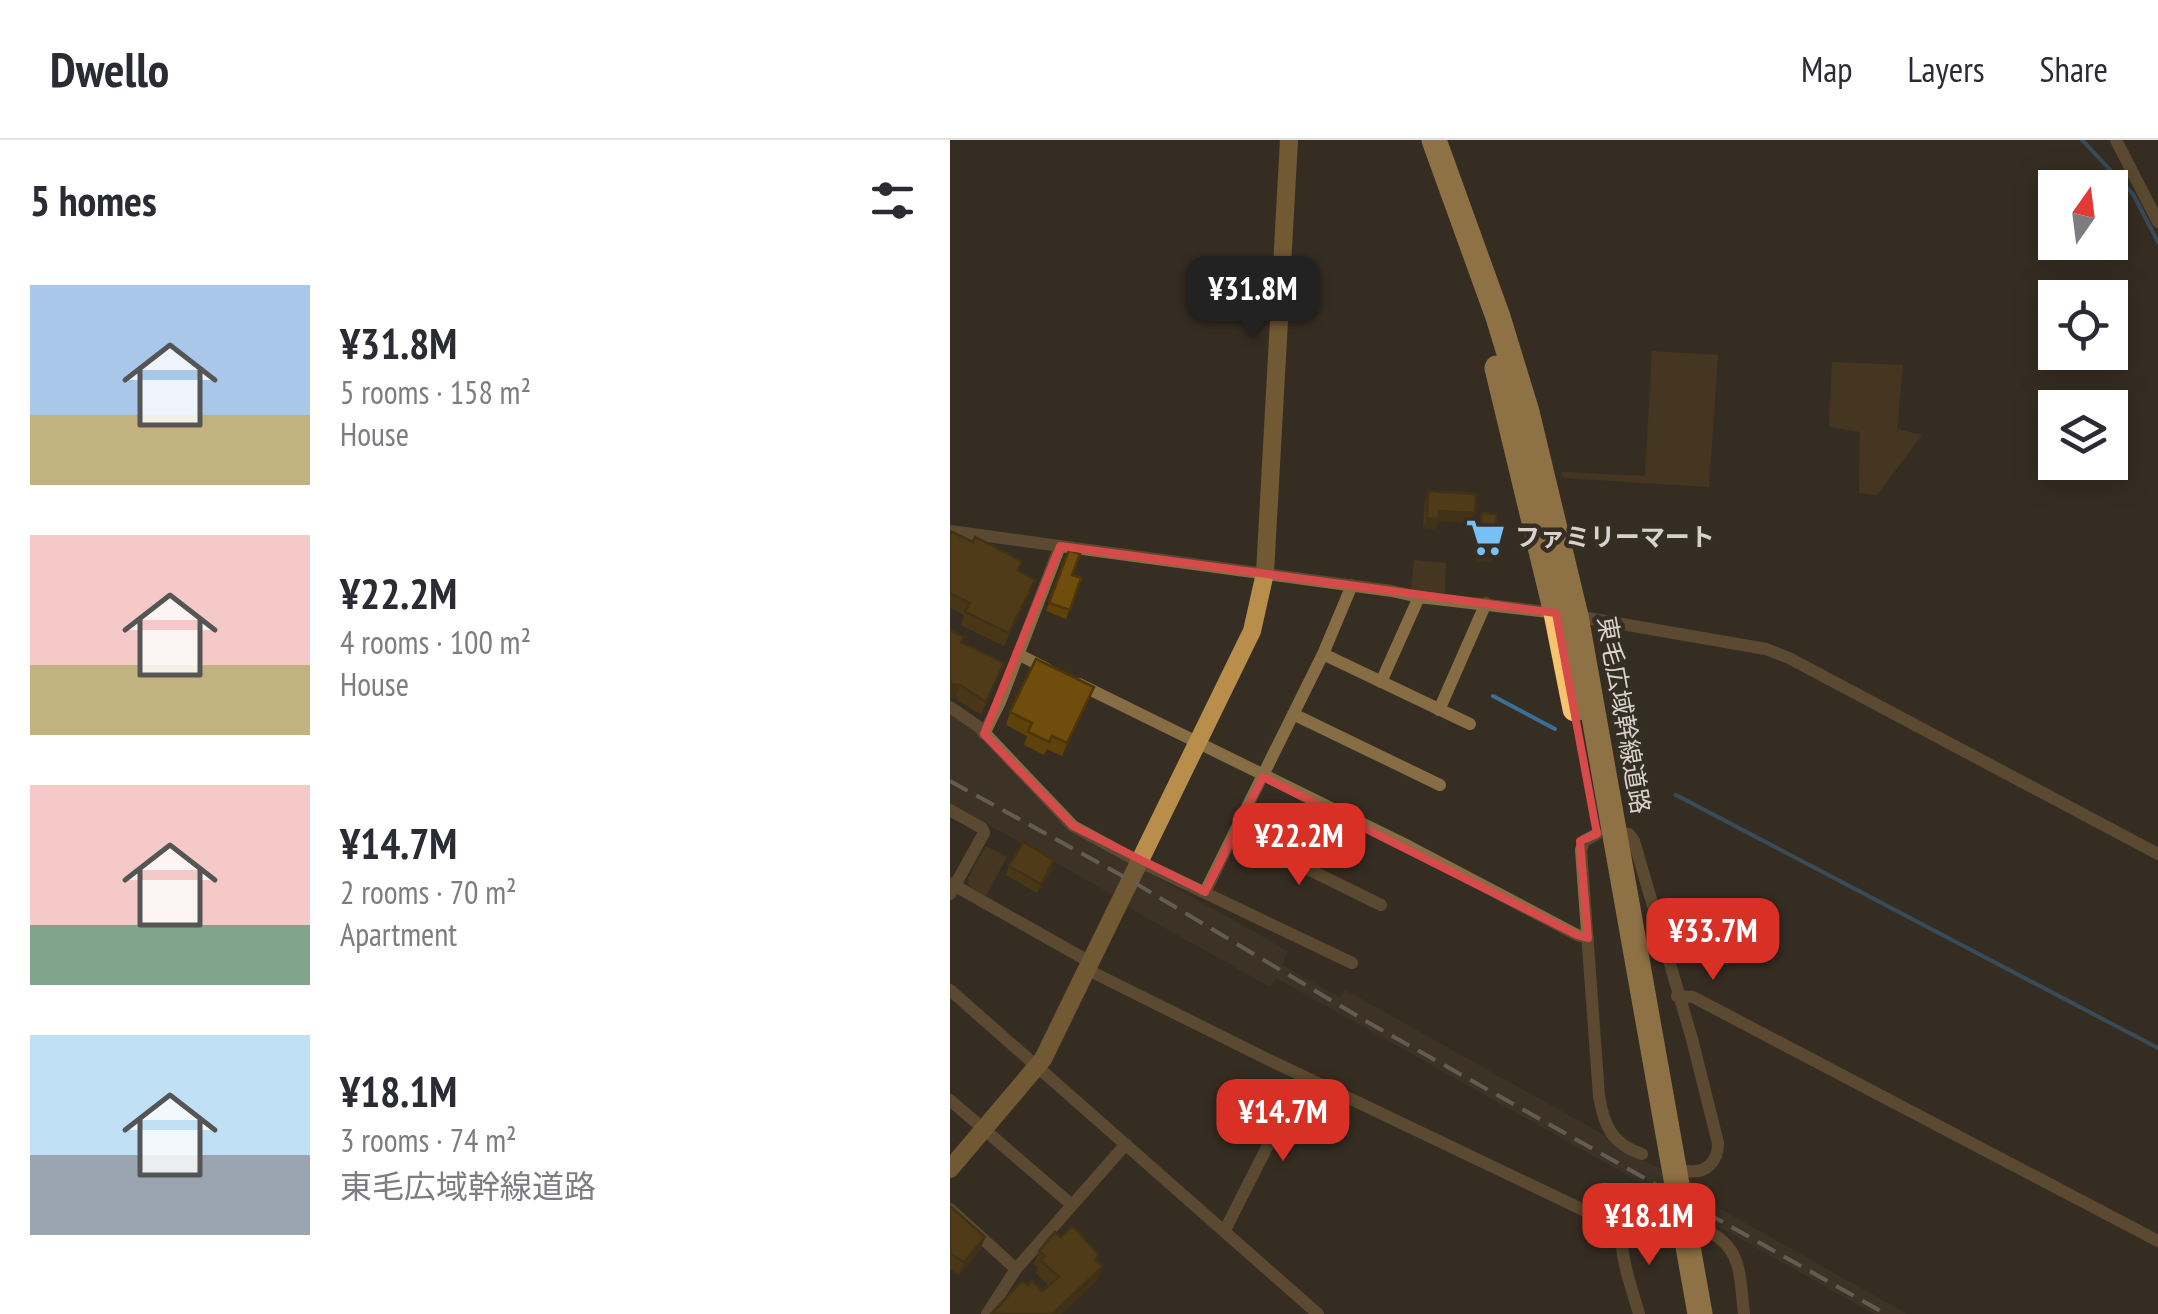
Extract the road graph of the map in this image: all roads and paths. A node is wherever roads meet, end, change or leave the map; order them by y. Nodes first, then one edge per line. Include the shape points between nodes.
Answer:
1 (1289, 140) edge
2 (1417, 140) edge
3 (1434, 140) edge
4 (2116, 140) edge
5 (2158, 222) edge
6 (950, 530) edge
7 (1060, 546) junction
8 (1265, 574) junction
9 (1352, 585) junction
10 (1419, 597) junction
11 (1486, 603) junction
12 (1566, 614) junction
13 (1018, 654) junction
14 (1323, 654) junction
15 (1053, 671) edge
16 (1070, 680) edge
17 (1382, 682) junction
18 (950, 707) edge
19 (1439, 710) junction
20 (1293, 714) junction
21 (1470, 724) dead end
22 (984, 734) junction
23 (1197, 743) junction
24 (1263, 777) junction
25 (1440, 785) dead end
26 (950, 810) edge
27 (1235, 833) junction
28 (1605, 834) junction
29 (2158, 854) edge
30 (1140, 860) junction
31 (952, 888) edge
32 (1206, 892) junction
33 (1382, 905) dead end
34 (1588, 938) junction
35 (1352, 963) dead end
36 (1088, 966) junction
37 (950, 990) edge
38 (1678, 996) junction
39 (1038, 1068) junction
40 (1303, 1076) junction
41 (950, 1100) edge
42 (984, 1130) junction
43 (1126, 1144) junction
44 (1665, 1165) junction
45 (950, 1169) edge
46 (1072, 1204) junction
47 (950, 1209) edge
48 (1674, 1215) junction
49 (1621, 1228) junction
50 (1225, 1230) junction
51 (2158, 1241) edge
52 (1016, 1269) junction
53 (987, 1314) edge
54 (1318, 1314) edge
55 (1639, 1314) edge
56 (1684, 1314) edge
57 (1700, 1314) edge
58 (1744, 1314) edge

1 - 8 street
2 - 12 highway, 東毛広域幹線道路 via 1493,353
3 - 12 highway, 東毛広域幹線道路 via 1527,412
4 - 5 street
6 - 7 street
7 - 8 street
7 - 13 street
8 - 9 street
8 - 23 street via 1252,631
9 - 10 street
9 - 14 street
10 - 11 street
10 - 17 street
11 - 12 street
11 - 19 street
12 - 28 highway, 東毛広域幹線道路
12 - 29 street via 1789,658
13 - 15 street
13 - 22 street
14 - 17 street
14 - 20 street
16 - 23 street
17 - 19 street
18 - 22 street
19 - 21 street
20 - 24 street
20 - 25 street
22 - 30 street via 1073,826
23 - 24 street
23 - 30 street
24 - 27 street
24 - 34 street
26 - 31 street via 984,833
27 - 32 street
27 - 33 street
28 - 34 street via 1584,841 1581,850
28 - 38 street via 1628,834 1634,841
28 - 44 highway, 東毛広域幹線道路
30 - 32 street
30 - 36 street
31 - 36 street
32 - 35 street
34 - 44 street via 1603,1119 1620,1146
36 - 39 street
36 - 40 street
37 - 39 street
38 - 44 street via 1718,1144 1699,1171
38 - 51 street via 1693,997
39 - 42 street
39 - 43 street
40 - 49 street
40 - 50 street
41 - 42 street
42 - 45 street
42 - 46 street
43 - 46 street
43 - 50 street
44 - 48 highway, 東毛広域幹線道路
46 - 52 street
47 - 52 street
48 - 49 street via 1636,1211
48 - 56 highway, 東毛広域幹線道路
48 - 57 highway, 東毛広域幹線道路
48 - 58 street via 1718,1236 1733,1252
49 - 55 street
50 - 54 street
52 - 53 street

